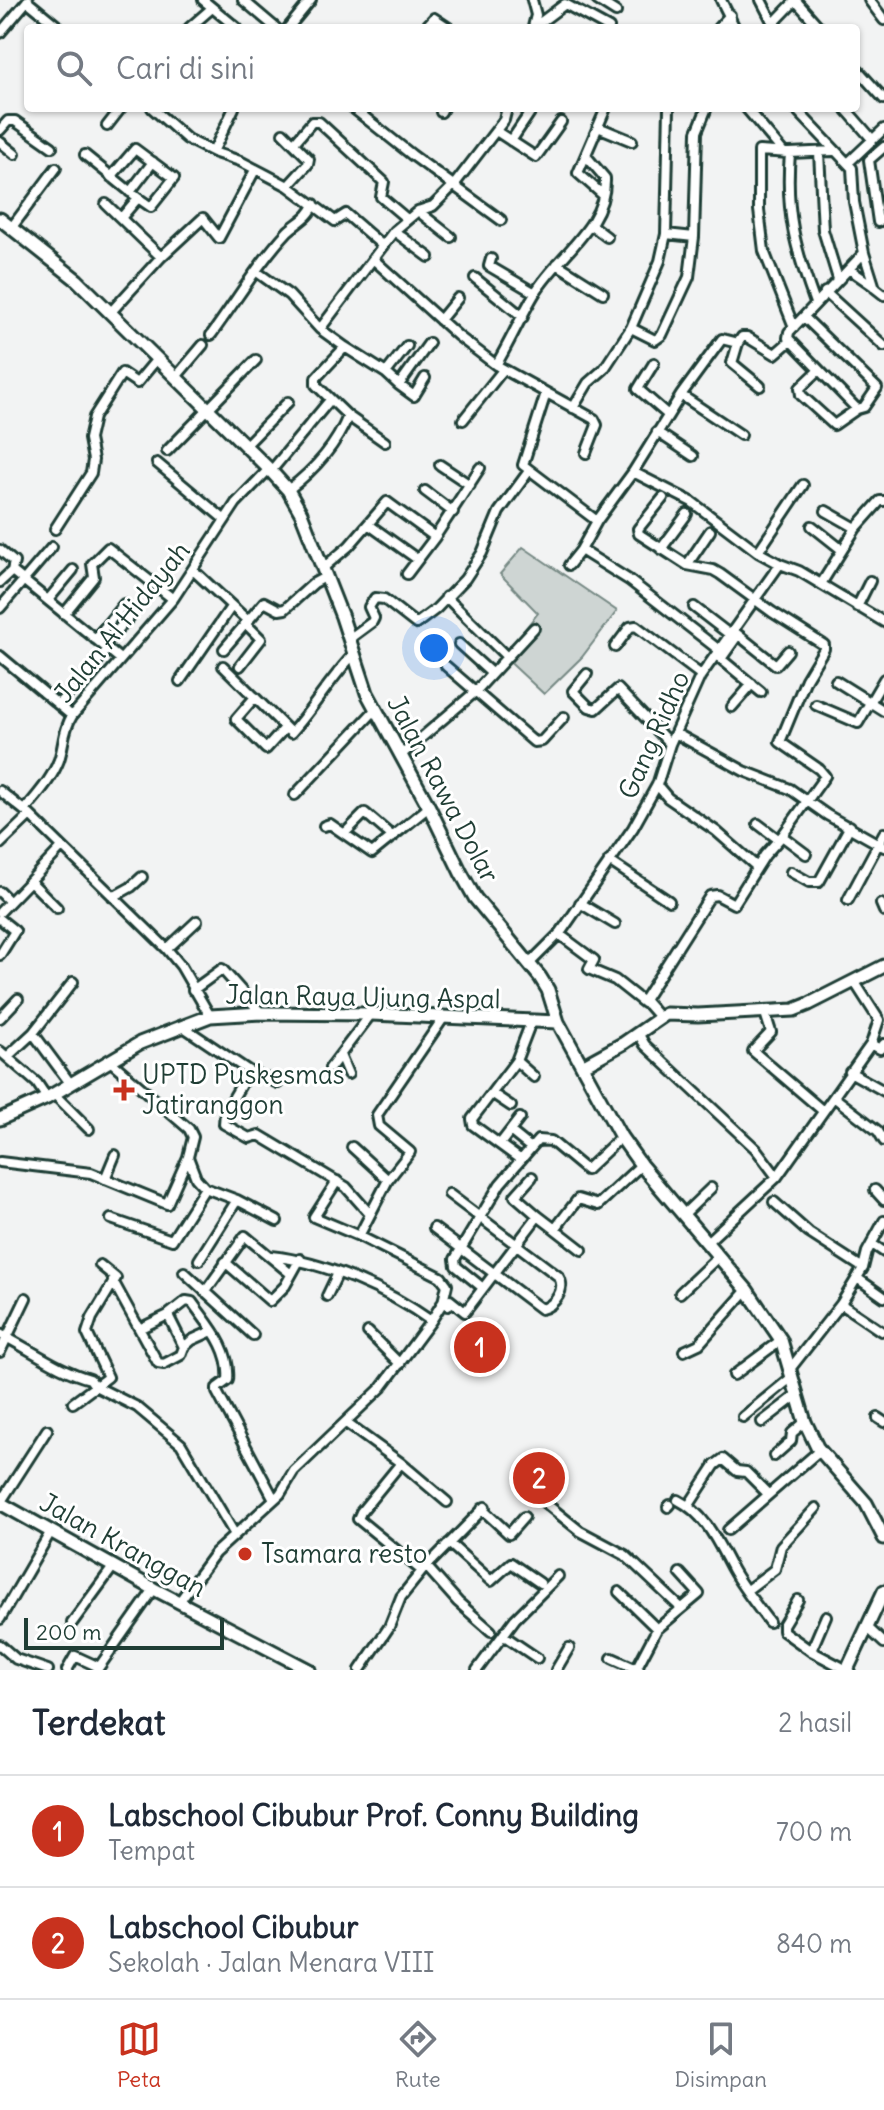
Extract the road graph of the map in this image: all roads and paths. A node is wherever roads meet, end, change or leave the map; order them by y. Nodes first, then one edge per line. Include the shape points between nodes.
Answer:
1 (27, 0) edge
2 (203, 0) edge
3 (243, 0) edge
4 (297, 0) edge
5 (532, 0) edge
6 (597, 0) edge
7 (721, 0) edge
8 (761, 0) edge
9 (796, 1) edge
10 (871, 1) edge
11 (566, 2) edge
12 (308, 4) edge
13 (212, 8) junction
14 (616, 12) dead end
15 (730, 15) junction
16 (884, 20) edge
17 (55, 24) edge
18 (194, 24) edge
19 (230, 24) edge
20 (271, 24) edge
21 (291, 24) edge
22 (533, 24) edge
23 (537, 24) edge
24 (602, 24) edge
25 (722, 24) edge
26 (733, 24) edge
27 (771, 24) edge
28 (775, 24) edge
29 (816, 24) edge
30 (0, 33) edge
31 (860, 72) edge
32 (884, 99) edge
33 (118, 112) edge
34 (158, 112) edge
35 (232, 112) edge
36 (358, 112) edge
37 (506, 112) edge
38 (530, 112) edge
39 (604, 112) edge
40 (669, 112) edge
41 (705, 112) edge
42 (750, 112) edge
43 (799, 112) edge
44 (848, 112) edge
45 (561, 122) dead end
46 (107, 126) dead end
47 (598, 127) junction
48 (884, 129) edge
49 (0, 130) edge
50 (496, 131) junction
51 (283, 133) dead end
52 (872, 139) junction
53 (511, 141) junction
54 (632, 141) dead end
55 (0, 142) edge
56 (294, 143) junction
57 (52, 147) dead end
58 (884, 147) edge
59 (833, 151) junction
60 (213, 152) junction
61 (819, 152) junction
62 (787, 153) junction
63 (15, 154) dead end
64 (85, 155) dead end
65 (587, 157) junction
66 (153, 162) junction
67 (848, 163) junction
68 (56, 168) dead end
69 (255, 170) junction
70 (111, 177) junction
71 (454, 185) junction
72 (288, 186) junction
73 (134, 195) junction
74 (603, 195) junction
75 (106, 204) dead end
76 (314, 204) junction
77 (418, 211) junction
78 (121, 218) junction
79 (0, 219) edge
80 (407, 219) junction
81 (884, 219) edge
82 (501, 220) dead end
83 (591, 225) junction
84 (12, 227) junction
85 (394, 231) junction
86 (666, 234) junction
87 (451, 237) dead end
88 (607, 237) dead end
89 (694, 237) junction
90 (383, 246) junction
91 (864, 253) junction
92 (161, 257) junction
93 (429, 257) dead end
94 (373, 259) junction
95 (491, 259) dead end
96 (557, 264) junction
97 (849, 269) junction
98 (257, 272) junction
99 (475, 278) dead end
100 (838, 279) junction
101 (875, 288) junction
102 (825, 292) junction
103 (535, 293) junction
104 (603, 293) dead end
105 (884, 295) edge
106 (458, 298) dead end
107 (815, 303) junction
108 (110, 313) junction
109 (523, 317) junction
110 (804, 317) junction
111 (440, 320) junction
112 (794, 327) junction
113 (631, 328) junction
114 (320, 329) junction
115 (211, 335) dead end
116 (790, 341) junction
117 (429, 343) dead end
118 (738, 343) junction
119 (203, 345) dead end
120 (407, 346) dead end
121 (884, 346) edge
122 (345, 347) junction
123 (157, 359) junction
124 (256, 360) dead end
125 (654, 363) dead end
126 (500, 368) junction
127 (818, 371) junction
128 (386, 373) junction
129 (176, 377) junction
130 (425, 378) dead end
131 (399, 385) junction
132 (760, 386) dead end
133 (546, 393) junction
134 (681, 395) junction
135 (330, 400) junction
136 (288, 402) dead end
137 (573, 408) junction
138 (857, 409) junction
139 (209, 410) junction
140 (668, 415) junction
141 (348, 416) junction
142 (463, 420) dead end
143 (657, 432) junction
144 (741, 435) dead end
145 (385, 442) dead end
146 (245, 446) junction
147 (167, 451) dead end
148 (586, 453) dead end
149 (693, 456) dead end
150 (157, 463) dead end
151 (440, 465) dead end
152 (480, 468) dead end
153 (270, 470) junction
154 (529, 471) junction
155 (633, 472) junction
156 (470, 485) junction
157 (803, 485) dead end
158 (288, 490) junction
159 (425, 491) dead end
160 (663, 498) dead end
161 (884, 501) edge
162 (826, 511) dead end
163 (453, 512) junction
164 (687, 514) dead end
165 (225, 520) junction
166 (597, 521) junction
167 (368, 524) junction
168 (812, 526) dead end
169 (856, 528) junction
170 (55, 529) dead end
171 (710, 531) dead end
172 (435, 537) junction
173 (52, 547) dead end
174 (661, 549) junction
175 (841, 549) junction
176 (0, 550) edge
177 (581, 550) junction
178 (758, 552) junction
179 (417, 559) junction
180 (569, 565) dead end
181 (687, 565) junction
182 (783, 565) junction
183 (73, 570) dead end
184 (193, 570) junction
185 (12, 571) junction
186 (325, 572) junction
187 (407, 574) dead end
188 (23, 581) junction
189 (870, 581) dead end
190 (0, 582) edge
191 (821, 584) junction
192 (446, 597) junction
193 (173, 599) junction
194 (48, 600) junction
195 (757, 600) junction
196 (124, 604) dead end
197 (231, 607) junction
198 (694, 607) dead end
199 (857, 607) junction
200 (0, 608) edge
201 (133, 613) dead end
202 (64, 614) junction
203 (246, 622) junction
204 (884, 622) edge
205 (534, 628) dead end
206 (733, 633) junction
207 (95, 639) junction
208 (349, 639) junction
209 (459, 644) dead end
210 (106, 647) junction
211 (615, 647) dead end
212 (224, 649) dead end
213 (719, 650) junction
214 (788, 651) dead end
215 (354, 654) junction
216 (0, 656) edge
217 (506, 656) junction
218 (120, 659) junction
219 (223, 666) dead end
220 (240, 666) dead end
221 (446, 666) dead end
222 (491, 673) junction
223 (587, 674) dead end
224 (701, 675) junction
225 (84, 677) dead end
226 (884, 679) edge
227 (180, 681) dead end
228 (836, 681) dead end
229 (752, 684) junction
230 (72, 690) dead end
231 (475, 692) junction
232 (761, 692) dead end
233 (255, 697) junction
234 (871, 703) junction
235 (58, 704) junction
236 (816, 705) dead end
237 (732, 707) dead end
238 (376, 709) junction
239 (884, 711) edge
240 (72, 716) junction
241 (564, 717) dead end
242 (285, 728) junction
243 (675, 733) junction
244 (670, 744) junction
245 (400, 756) junction
246 (657, 785) junction
247 (0, 791) edge
248 (295, 795) dead end
249 (809, 800) junction
250 (429, 807) junction
251 (28, 812) junction
252 (758, 824) dead end
253 (324, 826) dead end
254 (850, 826) junction
255 (345, 833) junction
256 (884, 833) edge
257 (393, 837) junction
258 (780, 837) junction
259 (0, 844) edge
260 (881, 845) edge
261 (62, 847) junction
262 (806, 854) dead end
263 (609, 861) junction
264 (757, 867) junction
265 (791, 872) dead end
266 (142, 877) dead end
267 (30, 881) junction
268 (0, 892) edge
269 (113, 897) junction
270 (848, 900) dead end
271 (9, 901) junction
272 (669, 901) dead end
273 (580, 903) junction
274 (57, 908) dead end
275 (0, 912) edge
276 (0, 919) edge
277 (197, 921) dead end
278 (615, 924) dead end
279 (559, 934) junction
280 (167, 949) junction
281 (0, 955) edge
282 (530, 963) junction
283 (884, 966) edge
284 (854, 981) junction
285 (73, 982) dead end
286 (193, 990) junction
287 (18, 999) dead end
288 (644, 1003) junction
289 (261, 1013) junction
290 (765, 1013) junction
291 (371, 1014) junction
292 (210, 1016) junction
293 (444, 1017) junction
294 (659, 1017) junction
295 (0, 1018) edge
296 (531, 1022) junction
297 (558, 1022) junction
298 (182, 1026) junction
299 (33, 1033) junction
300 (638, 1033) junction
301 (871, 1044) junction
302 (884, 1044) edge
303 (3, 1054) edge
304 (340, 1055) junction
305 (109, 1060) junction
306 (516, 1061) junction
307 (582, 1066) junction
308 (330, 1068) dead end
309 (249, 1071) junction
310 (850, 1072) junction
311 (348, 1074) dead end
312 (534, 1077) dead end
313 (70, 1083) junction
314 (278, 1083) dead end
315 (884, 1091) edge
316 (493, 1094) junction
317 (51, 1096) junction
318 (835, 1098) junction
319 (511, 1106) dead end
320 (823, 1111) junction
321 (520, 1118) dead end
322 (0, 1119) edge
323 (89, 1129) dead end
324 (510, 1131) junction
325 (621, 1137) junction
326 (884, 1141) edge
327 (500, 1144) junction
328 (352, 1147) dead end
329 (531, 1148) junction
330 (115, 1155) dead end
331 (188, 1157) junction
332 (521, 1160) junction
333 (0, 1162) edge
334 (641, 1165) junction
335 (532, 1177) dead end
336 (777, 1177) junction
337 (105, 1179) junction
338 (388, 1180) junction
339 (337, 1181) junction
340 (205, 1188) junction
341 (711, 1188) dead end
342 (875, 1190) dead end
343 (449, 1194) dead end
344 (237, 1200) junction
345 (884, 1200) edge
346 (774, 1202) dead end
347 (369, 1213) junction
348 (684, 1214) junction
349 (481, 1215) junction
350 (538, 1216) junction
351 (111, 1219) dead end
352 (277, 1221) dead end
353 (884, 1221) edge
354 (434, 1228) dead end
355 (555, 1229) junction
356 (359, 1236) junction
357 (707, 1242) junction
358 (872, 1244) junction
359 (515, 1245) junction
360 (461, 1249) junction
361 (582, 1250) dead end
362 (884, 1252) edge
363 (271, 1256) junction
364 (719, 1256) junction
365 (300, 1259) junction
366 (199, 1260) dead end
367 (225, 1262) junction
368 (100, 1265) dead end
369 (863, 1268) junction
370 (184, 1272) dead end
371 (338, 1273) junction
372 (291, 1274) junction
373 (493, 1274) junction
374 (857, 1278) junction
375 (113, 1281) junction
376 (483, 1288) junction
377 (747, 1290) junction
378 (205, 1292) junction
379 (680, 1293) dead end
380 (327, 1296) dead end
381 (884, 1297) edge
382 (26, 1298) dead end
383 (443, 1302) junction
384 (841, 1304) junction
385 (168, 1315) junction
386 (431, 1321) junction
387 (141, 1328) junction
388 (212, 1331) junction
389 (881, 1331) dead end
390 (368, 1332) dead end
391 (253, 1335) dead end
392 (4, 1336) edge
393 (781, 1340) junction
394 (184, 1347) junction
395 (684, 1351) dead end
396 (0, 1352) edge
397 (400, 1364) junction
398 (791, 1373) junction
399 (734, 1375) dead end
400 (95, 1386) junction
401 (797, 1395) junction
402 (73, 1403) dead end
403 (743, 1417) dead end
404 (762, 1422) dead end
405 (805, 1422) junction
406 (346, 1423) junction
407 (47, 1430) dead end
408 (818, 1449) junction
409 (774, 1456) dead end
410 (401, 1463) junction
411 (783, 1475) dead end
412 (767, 1493) junction
413 (274, 1499) junction
414 (447, 1502) dead end
415 (544, 1502) dead end
416 (0, 1503) edge
417 (672, 1504) dead end
418 (689, 1505) junction
419 (816, 1508) dead end
420 (524, 1517) dead end
421 (728, 1530) dead end
422 (50, 1533) junction
423 (234, 1533) junction
424 (884, 1538) edge
425 (449, 1543) junction
426 (113, 1567) junction
427 (424, 1568) junction
428 (680, 1573) dead end
429 (558, 1576) dead end
430 (540, 1583) dead end
431 (154, 1589) junction
432 (747, 1590) junction
433 (884, 1591) edge
434 (619, 1592) dead end
435 (798, 1600) dead end
436 (179, 1602) junction
437 (680, 1607) junction
438 (826, 1616) dead end
439 (0, 1619) edge
440 (769, 1622) dead end
441 (72, 1623) dead end
442 (868, 1628) junction
443 (657, 1629) junction
444 (491, 1631) dead end
445 (503, 1635) junction
446 (884, 1643) edge
447 (0, 1645) edge
448 (569, 1648) dead end
449 (811, 1651) junction
450 (537, 1658) dead end
451 (612, 1658) dead end
452 (99, 1667) edge
453 (638, 1669) edge
454 (48, 1670) edge
455 (67, 1670) edge
456 (111, 1670) edge
457 (309, 1670) edge
458 (360, 1670) edge
459 (477, 1670) edge
460 (556, 1670) edge
461 (847, 1670) edge

1 - 17 street
1 - 30 street
2 - 13 street
3 - 20 street
4 - 12 street
5 - 22 street
6 - 14 street
7 - 15 street
8 - 27 street
9 - 28 street
9 - 29 street
10 - 16 street
11 - 23 street
11 - 24 street
12 - 21 street
13 - 18 street
13 - 19 street
15 - 25 street
15 - 26 street
31 - 32 street
33 - 46 street
34 - 60 street via 187,139
35 - 60 street
36 - 71 street
37 - 50 street
38 - 53 street
39 - 47 street
40 - 86 street
41 - 89 street via 697,132
42 - 62 street
43 - 59 street
44 - 52 street
45 - 53 street via 538,156
47 - 54 street
47 - 65 street
48 - 52 street
49 - 57 street via 15,121
50 - 53 street
50 - 71 street
51 - 56 street
52 - 67 street
55 - 63 street
56 - 72 street via 309,161
56 - 80 street via 312,122 319,122 384,182 381,197
58 - 81 street via 869,160 878,222
59 - 61 street
59 - 67 street
60 - 69 street
61 - 62 street
61 - 100 street via 823,230
62 - 107 street via 792,235
62 - 112 street via 759,151 759,210 767,263
64 - 70 street
65 - 74 street via 605,178
65 - 74 street via 578,173
66 - 70 street via 135,149
66 - 73 street
66 - 73 street via 174,180 151,207
67 - 91 street
68 - 84 street
69 - 72 street
69 - 92 street via 219,238 203,218
70 - 73 street
71 - 77 street via 433,206
71 - 82 street
72 - 76 street
73 - 78 street
74 - 83 street
75 - 78 street
76 - 90 street via 335,221 346,214
76 - 98 street
77 - 80 street
77 - 87 street
78 - 92 street
79 - 84 street, Jalan Rawa Dolar
80 - 85 street
83 - 88 street
83 - 96 street
84 - 108 street, Jalan Rawa Dolar
85 - 90 street
85 - 93 street
86 - 89 street
86 - 113 street
89 - 113 street via 689,277 662,335 655,340
90 - 94 street
91 - 97 street
91 - 101 street
92 - 108 street
94 - 111 street
94 - 114 street
95 - 103 street via 489,266
96 - 103 street
96 - 104 street
97 - 100 street
97 - 101 street
98 - 114 street via 289,295
98 - 115 street
99 - 109 street
100 - 102 street
101 - 105 street
102 - 107 street
102 - 121 street
103 - 109 street
106 - 111 street
107 - 110 street
108 - 123 street, Jalan Rawa Dolar
109 - 126 street
110 - 112 street
110 - 138 street via 875,384 877,391
111 - 126 street
112 - 116 street
113 - 137 street
114 - 122 street
116 - 118 street via 775,354 747,337
116 - 127 street
117 - 131 street
118 - 132 street via 732,363
118 - 134 street via 720,340
119 - 129 street
120 - 128 street
122 - 128 street
122 - 135 street via 315,380
123 - 129 street, Jalan Rawa Dolar
123 - 170 street via 137,383 122,373 94,417 89,439 93,467
124 - 139 street
125 - 140 street via 638,389
126 - 133 street
126 - 142 street
127 - 138 street
127 - 138 street via 800,388 801,395 834,425
128 - 131 street
129 - 139 street, Jalan Rawa Dolar
130 - 131 street via 414,396
133 - 137 street
133 - 154 street via 523,460
134 - 140 street
134 - 144 street
135 - 141 street
135 - 153 street, Jalan Al Hidayah
136 - 146 street
137 - 148 street via 597,423
139 - 146 street, Jalan Rawa Dolar
139 - 147 street
140 - 143 street
141 - 145 street
141 - 158 street via 323,458
143 - 149 street
143 - 155 street
146 - 153 street, Jalan Rawa Dolar
150 - 165 street
151 - 156 street
152 - 156 street
153 - 158 street, Jalan Rawa Dolar
153 - 165 street, Jalan Al Hidayah
154 - 166 street
154 - 192 street via 499,512 465,579
155 - 166 street
155 - 178 street via 692,502
156 - 163 street
157 - 178 street
158 - 186 street, Jalan Rawa Dolar
159 - 163 street
160 - 174 street via 638,532
161 - 169 street
162 - 169 street
163 - 172 street
164 - 174 street
165 - 184 street, Jalan Al Hidayah
166 - 177 street
167 - 172 street via 388,502
167 - 179 street
167 - 186 street
168 - 175 street
169 - 175 street
171 - 181 street
172 - 179 street
173 - 188 street
174 - 181 street
175 - 191 street
176 - 185 street via 14,562
177 - 180 street
177 - 213 street
178 - 182 street
179 - 187 street
181 - 195 street via 713,570
182 - 191 street
182 - 195 street, Gang Ridho
183 - 194 street
184 - 193 street, Jalan Al Hidayah
184 - 197 street
185 - 188 street
185 - 190 street
186 - 203 street via 285,609 264,602
186 - 208 street, Jalan Rawa Dolar
188 - 194 street
188 - 200 street
189 - 199 street
191 - 199 street
192 - 208 street via 416,624 375,598 369,607 372,622
192 - 217 street
193 - 202 street via 110,549 92,564 93,578
193 - 218 street, Jalan Al Hidayah
194 - 202 street
195 - 206 street, Gang Ridho
195 - 249 street via 824,645 780,742 823,773
196 - 207 street
197 - 203 street
197 - 227 street
198 - 206 street
199 - 204 street
201 - 210 street
202 - 207 street
203 - 212 street
203 - 220 street via 261,639
205 - 217 street
206 - 213 street, Gang Ridho
206 - 214 street via 776,665
206 - 229 street via 721,659
207 - 210 street
208 - 215 street, Jalan Rawa Dolar
209 - 222 street
210 - 218 street
210 - 225 street
211 - 224 street via 636,626
213 - 224 street, Gang Ridho
215 - 238 street, Jalan Rawa Dolar
215 - 242 street via 291,733
216 - 235 street
217 - 222 street
218 - 240 street, Jalan Al Hidayah
219 - 233 street
221 - 231 street
222 - 231 street
223 - 244 street via 573,691 589,707 596,709 618,689
224 - 243 street, Gang Ridho
226 - 234 street
228 - 234 street
229 - 232 street
229 - 237 street
230 - 235 street
231 - 241 street via 534,742 542,741
231 - 245 street
233 - 242 street
233 - 242 street via 236,719 266,749
234 - 236 street via 858,723
234 - 239 street
235 - 240 street
238 - 245 street, Jalan Rawa Dolar
238 - 248 street
240 - 251 street, Jalan Al Hidayah via 64,728 59,760
243 - 244 street, Gang Ridho
243 - 249 street
244 - 246 street, Gang Ridho
245 - 250 street, Jalan Rawa Dolar
246 - 263 street, Gang Ridho
246 - 264 street
247 - 251 street
249 - 254 street
249 - 258 street
250 - 257 street
250 - 282 street, Jalan Rawa Dolar via 475,898
251 - 259 street, Jalan Al Hidayah
251 - 261 street
252 - 258 street
253 - 255 street
254 - 260 street
254 - 265 street via 819,882
255 - 257 street via 372,853
255 - 257 street via 365,813
256 - 260 street
258 - 262 street
258 - 264 street
260 - 270 street
261 - 267 street
261 - 269 street
263 - 272 street
263 - 273 street, Gang Ridho
264 - 288 street via 734,904 710,896
266 - 269 street
267 - 271 street
267 - 274 street
268 - 271 street
269 - 280 street
271 - 275 street
273 - 278 street
273 - 279 street, Gang Ridho
276 - 281 street via 15,931
277 - 280 street
279 - 282 street, Gang Ridho
279 - 288 street via 594,960 589,969 615,980
280 - 286 street
282 - 297 street, Jalan Rawa Dolar via 548,990
283 - 284 street
284 - 290 street via 794,1010
284 - 301 street via 879,1020
285 - 299 street
286 - 289 street via 222,969
286 - 292 street
287 - 295 street
288 - 294 street
289 - 291 street, Jalan Raya Ujung Aspal
289 - 292 street, Jalan Raya Ujung Aspal
290 - 294 street
290 - 320 street via 771,1032 753,1051
291 - 293 street, Jalan Raya Ujung Aspal
291 - 304 street
292 - 298 street, Jalan Raya Ujung Aspal
293 - 296 street, Jalan Raya Ujung Aspal
293 - 338 street via 377,1115 379,1126 410,1152
294 - 300 street
296 - 297 street, Jalan Raya Ujung Aspal
296 - 306 street
297 - 307 street, Jalan Rawa Dolar
298 - 305 street, Jalan Raya Ujung Aspal
298 - 309 street
299 - 303 street
299 - 313 street
300 - 307 street
300 - 336 street via 756,1149
301 - 302 street via 880,1049
301 - 310 street
303 - 317 street
304 - 308 street
304 - 311 street
305 - 313 street, Jalan Raya Ujung Aspal
305 - 331 street via 189,1129 193,1137
306 - 312 street
306 - 316 street
307 - 325 street, Jalan Rawa Dolar
309 - 314 street
309 - 339 street via 225,1112 224,1124 249,1138 259,1135
310 - 315 street
310 - 318 street
313 - 317 street, Jalan Raya Ujung Aspal
316 - 319 street
316 - 327 street via 472,1119
317 - 322 street, Jalan Raya Ujung Aspal
317 - 323 street
318 - 320 street
318 - 326 street
320 - 336 street
321 - 324 street
324 - 327 street
324 - 329 street
325 - 329 street via 586,1170 551,1141 539,1138
325 - 334 street, Jalan Rawa Dolar
327 - 332 street
328 - 338 street
329 - 332 street
330 - 337 street
331 - 337 street via 167,1204
331 - 340 street
332 - 349 street
333 - 337 street
334 - 348 street, Jalan Rawa Dolar
334 - 355 street via 598,1205 578,1199
335 - 350 street via 515,1196
336 - 357 street
338 - 347 street
339 - 347 street
339 - 356 street via 314,1217
340 - 344 street
340 - 351 street via 172,1240
341 - 348 street
342 - 345 street
343 - 349 street
344 - 352 street
344 - 366 street
346 - 369 street via 809,1233
347 - 356 street
348 - 357 street, Jalan Rawa Dolar
349 - 359 street
349 - 360 street
350 - 355 street
350 - 359 street
353 - 358 street
354 - 360 street
355 - 361 street
356 - 383 street via 441,1277 447,1285
357 - 364 street, Jalan Rawa Dolar
358 - 362 street
358 - 369 street
359 - 373 street
359 - 373 street via 561,1279 562,1288 550,1306 541,1309
360 - 373 street
360 - 376 street via 456,1266
363 - 365 street
363 - 367 street via 245,1236
363 - 372 street
364 - 377 street, Jalan Rawa Dolar
364 - 379 street
365 - 371 street
365 - 372 street
367 - 372 street via 270,1301
367 - 378 street
368 - 375 street via 115,1275
369 - 374 street
370 - 378 street
371 - 380 street
371 - 386 street
373 - 376 street
374 - 381 street
374 - 384 street
375 - 387 street
375 - 400 street via 88,1328 88,1338 109,1376
376 - 383 street via 465,1312 450,1300 448,1306
377 - 393 street, Jalan Rawa Dolar
377 - 395 street via 699,1344
378 - 391 street
382 - 392 street
383 - 386 street
384 - 389 street
384 - 398 street
385 - 387 street
385 - 388 street via 189,1300
385 - 394 street
386 - 397 street
387 - 394 street via 158,1363 181,1355
388 - 394 street
388 - 413 street via 229,1368 228,1380 217,1392
390 - 397 street
392 - 396 street
392 - 400 street
393 - 398 street, Jalan Rawa Dolar
393 - 399 street
397 - 406 street
398 - 401 street, Jalan Rawa Dolar
398 - 403 street
400 - 402 street
400 - 423 street via 137,1407 181,1444
401 - 404 street
401 - 405 street, Jalan Rawa Dolar
405 - 408 street, Jalan Rawa Dolar
405 - 409 street
406 - 410 street
406 - 413 street via 294,1471
407 - 416 street
408 - 411 street
408 - 412 street
408 - 424 street, Jalan Rawa Dolar via 866,1503
410 - 414 street
410 - 427 street via 358,1519
412 - 418 street via 723,1459
412 - 421 street
413 - 423 street
415 - 437 street via 580,1531 625,1555
416 - 422 street, Jalan Kranggan
417 - 418 street
418 - 432 street via 711,1530
419 - 432 street via 781,1546 775,1569
420 - 425 street via 509,1534 484,1508
422 - 426 street, Jalan Kranggan
422 - 439 street
423 - 436 street
425 - 427 street
425 - 430 street via 491,1581 511,1563
426 - 431 street, Jalan Kranggan
426 - 441 street
427 - 444 street
427 - 458 street via 401,1597 389,1627
428 - 437 street via 699,1593
429 - 445 street
431 - 436 street, Jalan Kranggan
431 - 452 street
432 - 440 street
433 - 442 street
434 - 443 street
435 - 449 street via 782,1628
436 - 457 street, Jalan Kranggan
437 - 443 street
438 - 449 street
442 - 446 street
442 - 461 street
443 - 453 street
445 - 450 street
445 - 459 street
447 - 454 street via 16,1659
448 - 460 street
449 - 461 street
451 - 453 street
452 - 455 street via 75,1656
452 - 456 street

